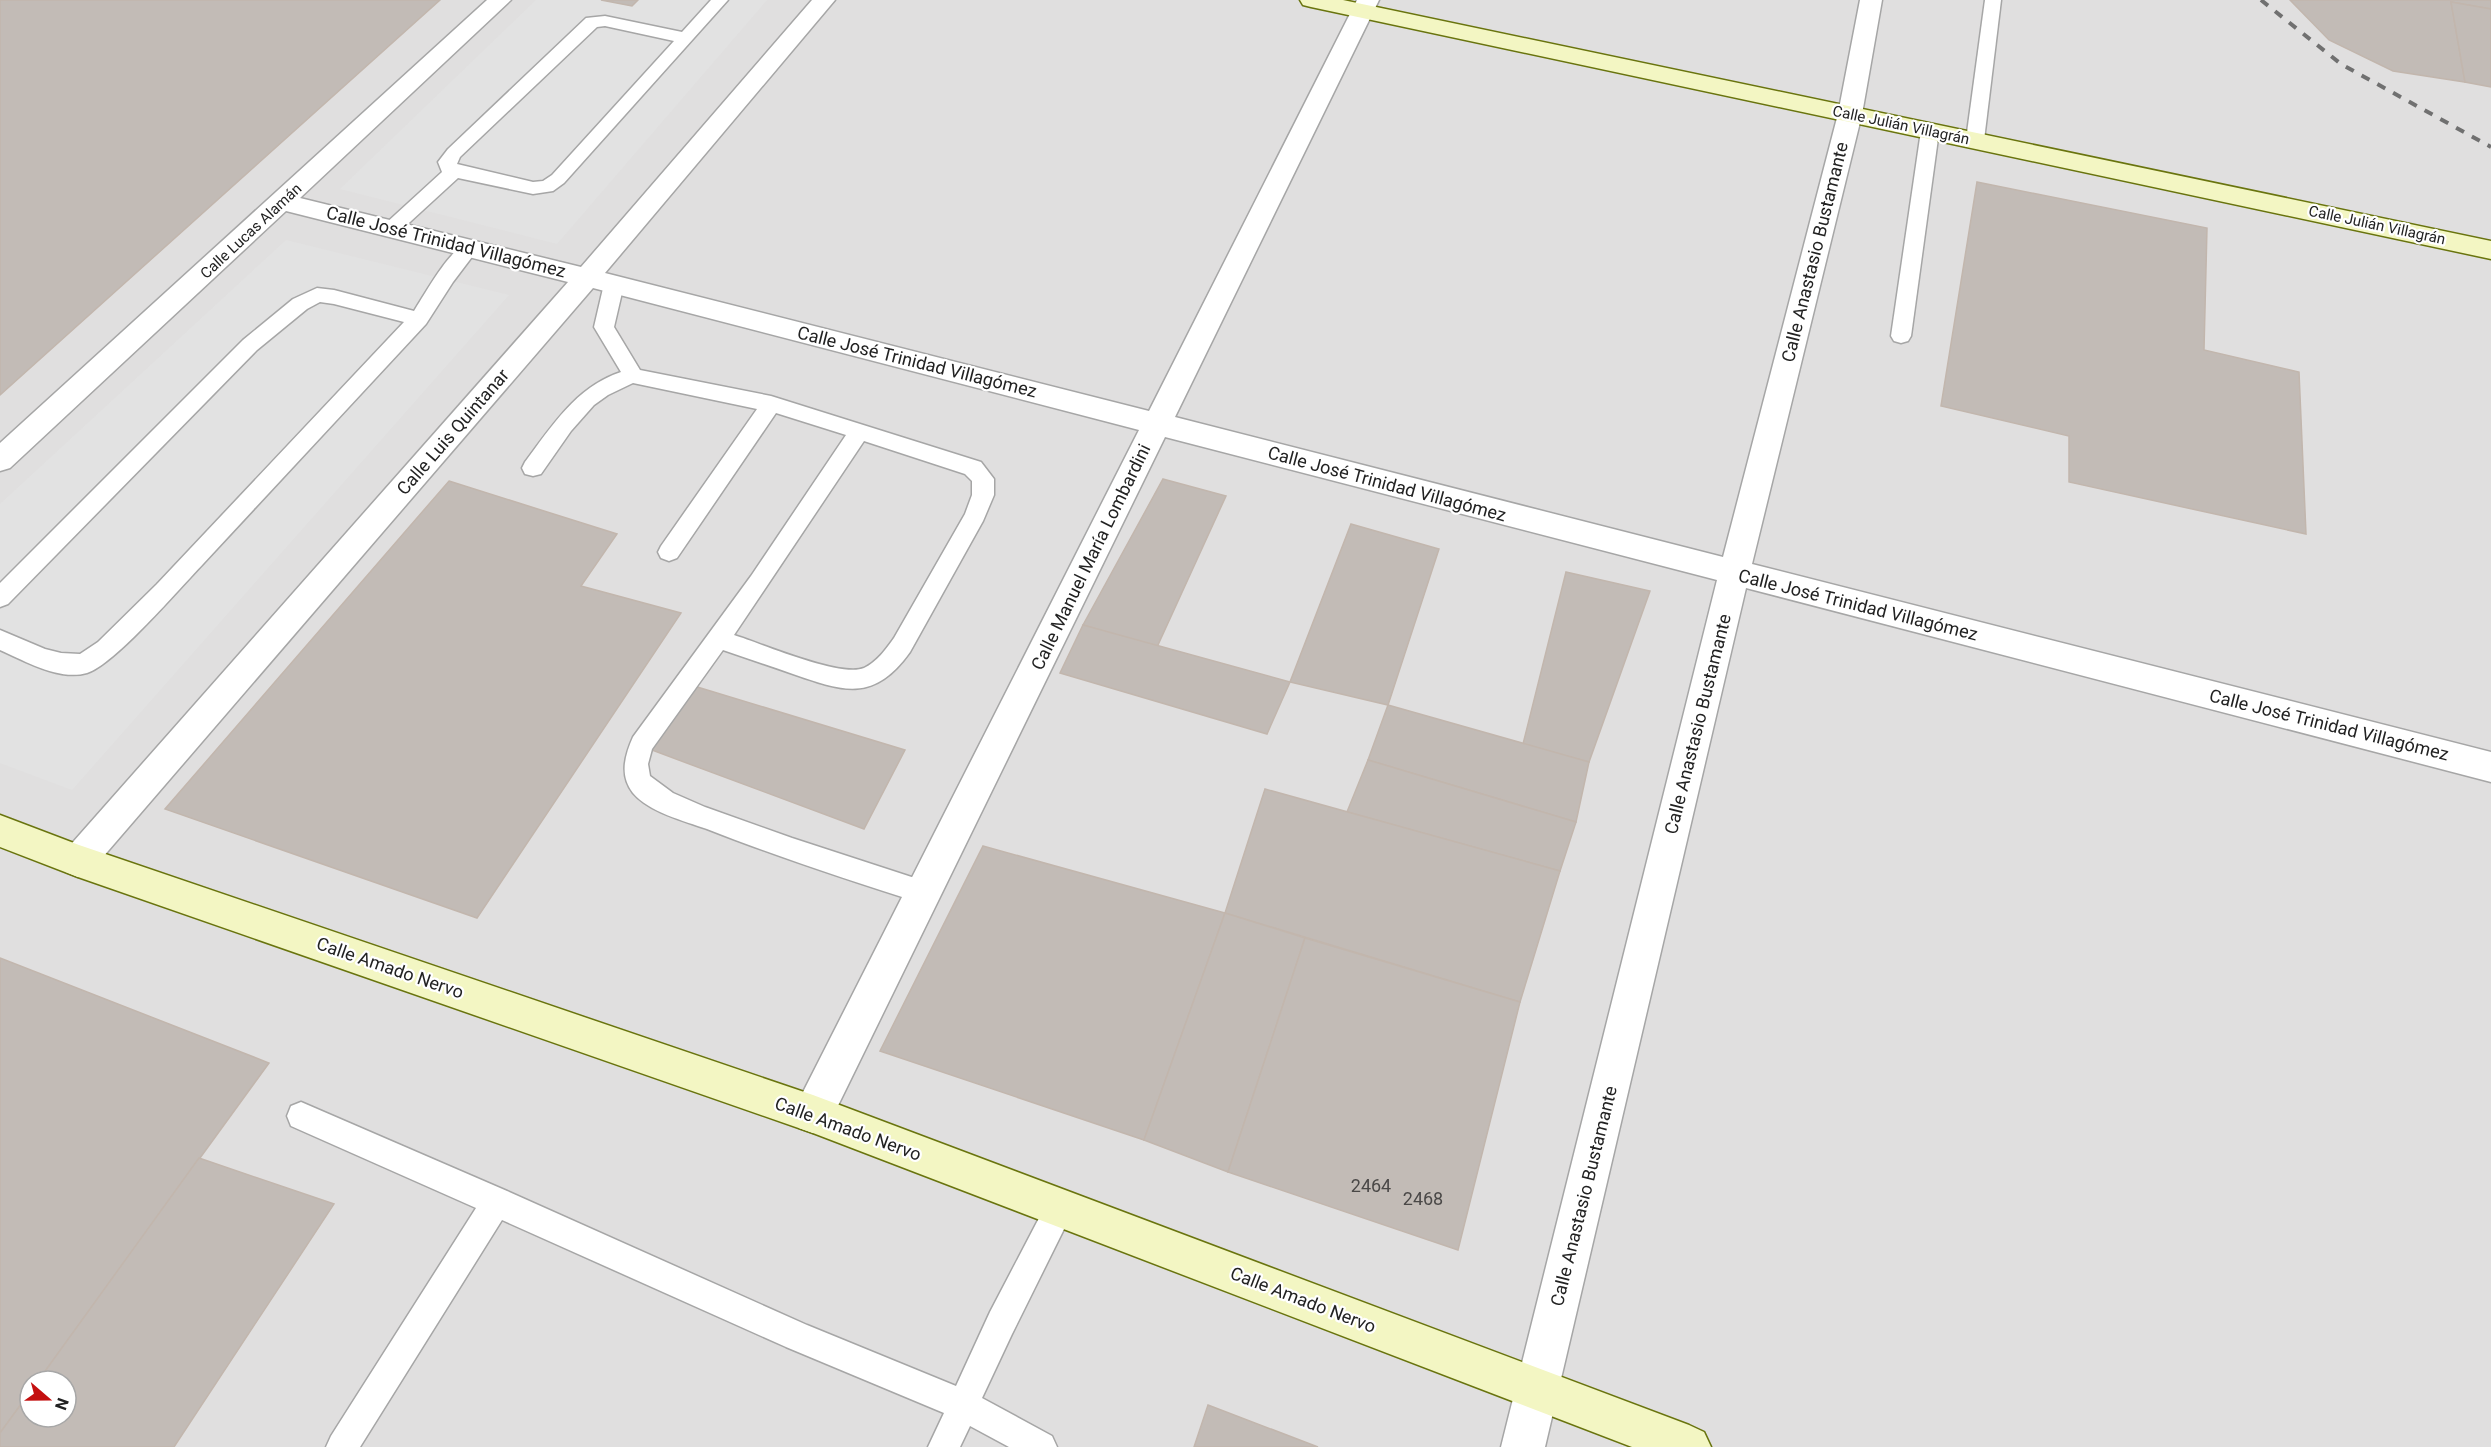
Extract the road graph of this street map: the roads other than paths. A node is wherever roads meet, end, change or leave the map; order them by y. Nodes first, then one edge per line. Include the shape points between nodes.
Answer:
1 (500, 0) edge
2 (720, 0) edge
3 (824, 0) edge
4 (1311, 0) edge
5 (1871, 0) edge
6 (1993, 0) edge
7 (1365, 6) edge
8 (685, 38) junction
9 (1850, 114) junction
10 (1930, 131) junction
11 (1975, 140) junction
12 (454, 171) junction
13 (283, 202) junction
14 (391, 229) junction
15 (468, 249) junction
16 (2491, 250) edge
17 (601, 281) junction
18 (419, 319) junction
19 (1901, 336) dead end
20 (633, 376) junction
21 (771, 404) junction
22 (1157, 424) junction
23 (858, 432) junction
24 (0, 460) edge
25 (533, 468) dead end
26 (669, 552) dead end
27 (1734, 574) junction
28 (0, 598) edge
29 (719, 639) junction
30 (0, 640) edge
31 (2491, 767) edge
32 (0, 831) edge
33 (78, 861) junction
34 (924, 892) junction
35 (813, 1114) junction
36 (301, 1116) dead end
37 (497, 1201) junction
38 (1059, 1209) junction
39 (1538, 1388) junction
40 (963, 1405) junction
41 (342, 1447) edge
42 (944, 1447) edge
43 (1041, 1447) edge
44 (1523, 1447) edge
45 (1689, 1447) edge

1 - 13 street, Calle Lucas Alamán
2 - 8 lane
3 - 17 street, Calle Luis Quintanar
4 - 7 street, Calle Julián Villagrán
5 - 9 street, Calle Anastasio Bustamante
6 - 11 lane
7 - 9 street, Calle Julián Villagrán
7 - 22 street, Calle Manuel María Lombardini
8 - 12 lane via 547,187 533,188
8 - 12 lane via 605,21 592,22 454,153 447,162
9 - 10 street, Calle Julián Villagrán
9 - 27 street, Calle Anastasio Bustamante
10 - 11 street, Calle Julián Villagrán
10 - 19 lane
11 - 16 street, Calle Julián Villagrán
12 - 14 lane
13 - 14 street, Calle José Trinidad Villagómez
13 - 24 street, Calle Lucas Alamán
14 - 15 street, Calle José Trinidad Villagómez
15 - 17 street, Calle José Trinidad Villagómez
15 - 18 lane
17 - 20 lane via 604,327
17 - 22 street, Calle José Trinidad Villagómez
17 - 33 street, Calle Luis Quintanar
18 - 28 lane via 334,297 317,295 300,304 250,345
18 - 30 lane via 106,649 84,664 61,663
20 - 21 lane
20 - 25 lane via 598,390
21 - 23 lane
21 - 26 lane
22 - 27 street, Calle José Trinidad Villagómez
22 - 34 street, Calle Manuel María Lombardini
23 - 29 lane
23 - 29 lane via 973,468 983,479 983,495 975,515 902,645 874,674 857,680 835,679
27 - 31 street, Calle José Trinidad Villagómez
27 - 39 street, Calle Anastasio Bustamante
29 - 34 lane via 642,744 635,763 641,784 663,800 781,847
32 - 33 street, Calle Amado Nervo
33 - 35 street, Calle Amado Nervo
34 - 35 street, Calle Manuel María Lombardini
35 - 38 street, Calle Amado Nervo
36 - 37 lane
37 - 40 lane
37 - 41 lane
38 - 39 street, Calle Amado Nervo
38 - 40 lane
39 - 44 street, Calle Anastasio Bustamante
39 - 45 street, Calle Amado Nervo
40 - 42 lane
40 - 43 lane

